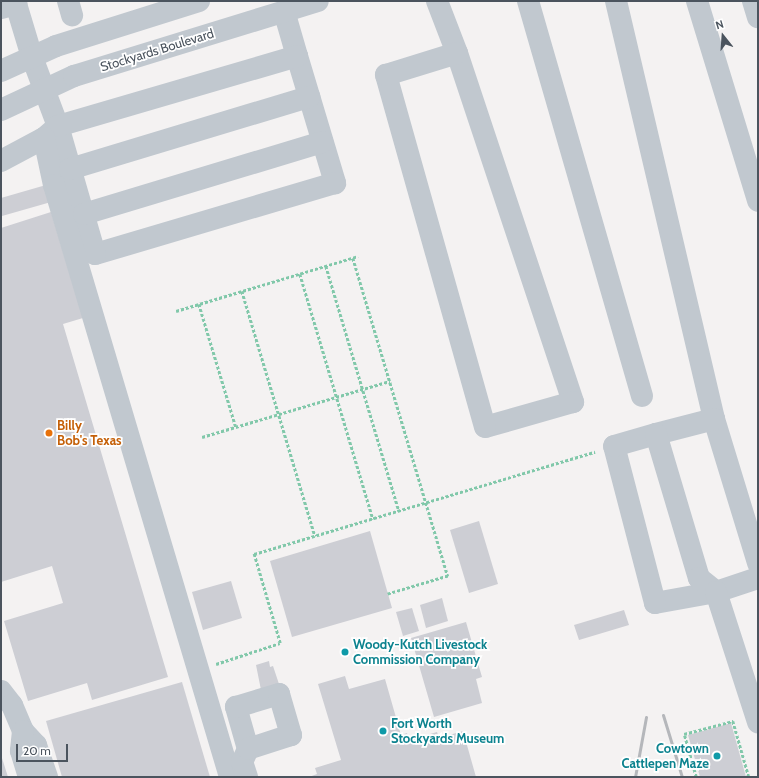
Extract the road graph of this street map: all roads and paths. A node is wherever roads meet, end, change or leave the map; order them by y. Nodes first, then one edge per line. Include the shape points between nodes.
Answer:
1 (199, 1) edge
2 (318, 1) edge
3 (437, 1) edge
4 (528, 1) edge
5 (616, 1) edge
6 (697, 1) edge
7 (752, 1) edge
8 (11, 4) edge
9 (284, 11) junction
10 (758, 17) edge
11 (457, 53) junction
12 (32, 56) junction
13 (297, 56) junction
14 (1, 71) edge
15 (45, 89) junction
16 (309, 97) junction
17 (1, 110) edge
18 (51, 132) junction
19 (322, 142) junction
20 (1, 161) edge
21 (70, 169) junction
22 (758, 201) edge
23 (84, 214) junction
24 (358, 256) dead end
25 (353, 258) junction
26 (326, 266) junction
27 (300, 274) junction
28 (242, 291) junction
29 (199, 304) junction
30 (176, 311) dead end
31 (390, 380) junction
32 (362, 389) junction
33 (337, 396) junction
34 (642, 396) dead end
35 (278, 414) junction
36 (714, 419) junction
37 (236, 426) junction
38 (656, 434) junction
39 (202, 437) dead end
40 (600, 451) dead end
41 (426, 503) junction
42 (399, 511) junction
43 (373, 519) junction
44 (315, 536) junction
45 (758, 563) edge
46 (758, 578) edge
47 (716, 592) junction
48 (388, 594) dead end
49 (198, 674) junction
50 (1, 691) edge
51 (758, 722) edge
52 (24, 731) junction
53 (248, 749) dead end
54 (29, 777) edge
55 (47, 777) edge
56 (230, 777) edge
57 (247, 777) edge
58 (696, 777) edge
59 (749, 777) edge

1 - 12 street
2 - 9 street, Stockyards Boulevard
3 - 11 street
4 - 34 street
5 - 36 street
6 - 22 street
7 - 10 street
8 - 12 street
9 - 13 street
9 - 15 street, Stockyards Boulevard via 74,76
11 - 11 street via 386,75 486,427 574,402
12 - 14 street
12 - 15 street
13 - 16 street
13 - 18 street
15 - 17 street, Stockyards Boulevard
15 - 18 street
16 - 19 street
16 - 21 street
18 - 20 street
18 - 21 street
18 - 49 street via 54,185
19 - 23 street
19 - 23 street via 335,183 95,254
21 - 23 street
24 - 25 path
25 - 26 path
25 - 31 path
26 - 27 path
26 - 32 path
27 - 28 path
27 - 33 path
28 - 29 path
28 - 35 path
29 - 30 path
29 - 37 path
31 - 32 path
31 - 41 path
32 - 33 path
32 - 42 path
33 - 35 path
33 - 43 path
35 - 37 path
35 - 44 path
36 - 38 street
36 - 45 street
37 - 39 path
38 - 47 street via 699,578
38 - 47 street via 614,446 655,603
40 - 41 path
41 - 42 path
41 - 48 path via 448,576
42 - 43 path
43 - 44 path
44 - 49 path via 254,554 280,643 221,661
46 - 47 street
47 - 51 street
49 - 56 street
50 - 52 street via 12,704
52 - 54 street via 21,752
52 - 55 street via 36,745
53 - 57 street via 242,762
58 - 59 path via 684,734 733,720

